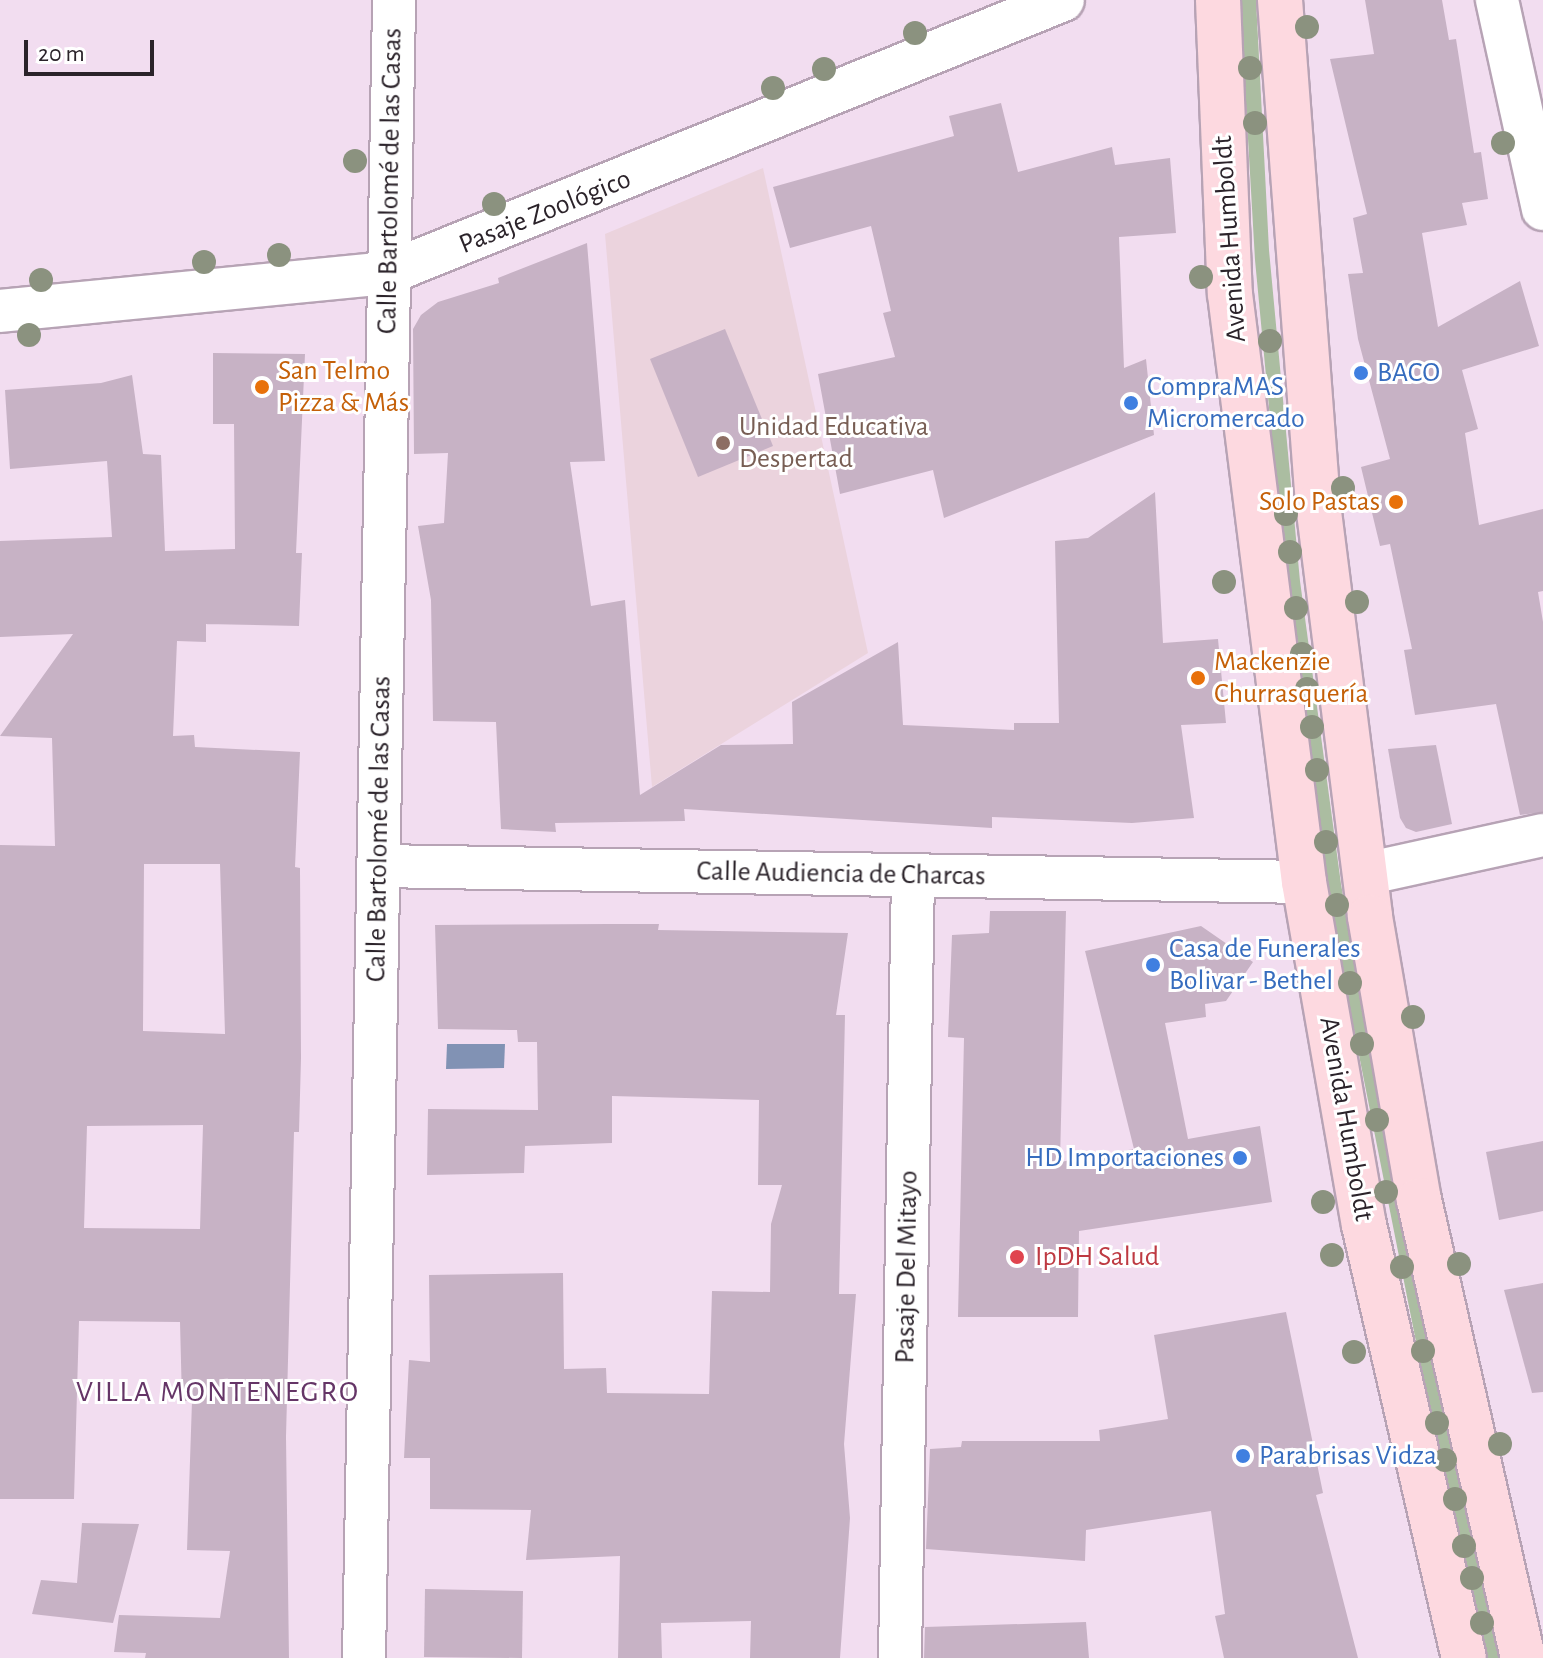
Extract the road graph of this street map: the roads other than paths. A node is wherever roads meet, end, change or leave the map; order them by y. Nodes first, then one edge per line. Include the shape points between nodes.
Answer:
1 (394, 0) edge
2 (1063, 0) edge
3 (1218, 0) edge
4 (1280, 0) edge
5 (1497, 0) edge
6 (1543, 209) edge
7 (388, 273) junction
8 (0, 311) edge
9 (1543, 835) edge
10 (379, 866) junction
11 (1365, 874) junction
12 (913, 876) junction
13 (1304, 882) junction
14 (1499, 1568) junction
15 (1445, 1584) junction
16 (1543, 1649) edge
17 (364, 1658) edge
18 (900, 1658) edge
19 (1445, 1658) edge
20 (1464, 1658) edge
21 (1523, 1658) edge

1 - 7 street, Calle Bartolomé de las Casas
2 - 7 street, Pasaje Zoológico
3 - 13 main road, Avenida Humboldt via 1230,294
4 - 11 main road, Avenida Humboldt via 1318,504
5 - 6 street
7 - 8 street, Pasaje Zoológico
7 - 10 street, Calle Bartolomé de las Casas
9 - 11 street
10 - 12 street, Calle Audiencia de Charcas
10 - 17 street, Calle Bartolomé de las Casas
11 - 14 main road, Avenida Humboldt via 1419,1200
12 - 13 street, Calle Audiencia de Charcas
12 - 18 street, Pasaje Del Mitayo
13 - 15 main road, Avenida Humboldt via 1364,1225
14 - 16 main road
14 - 21 main road, Avenida Humboldt
15 - 19 main road
15 - 20 main road, Avenida Humboldt

